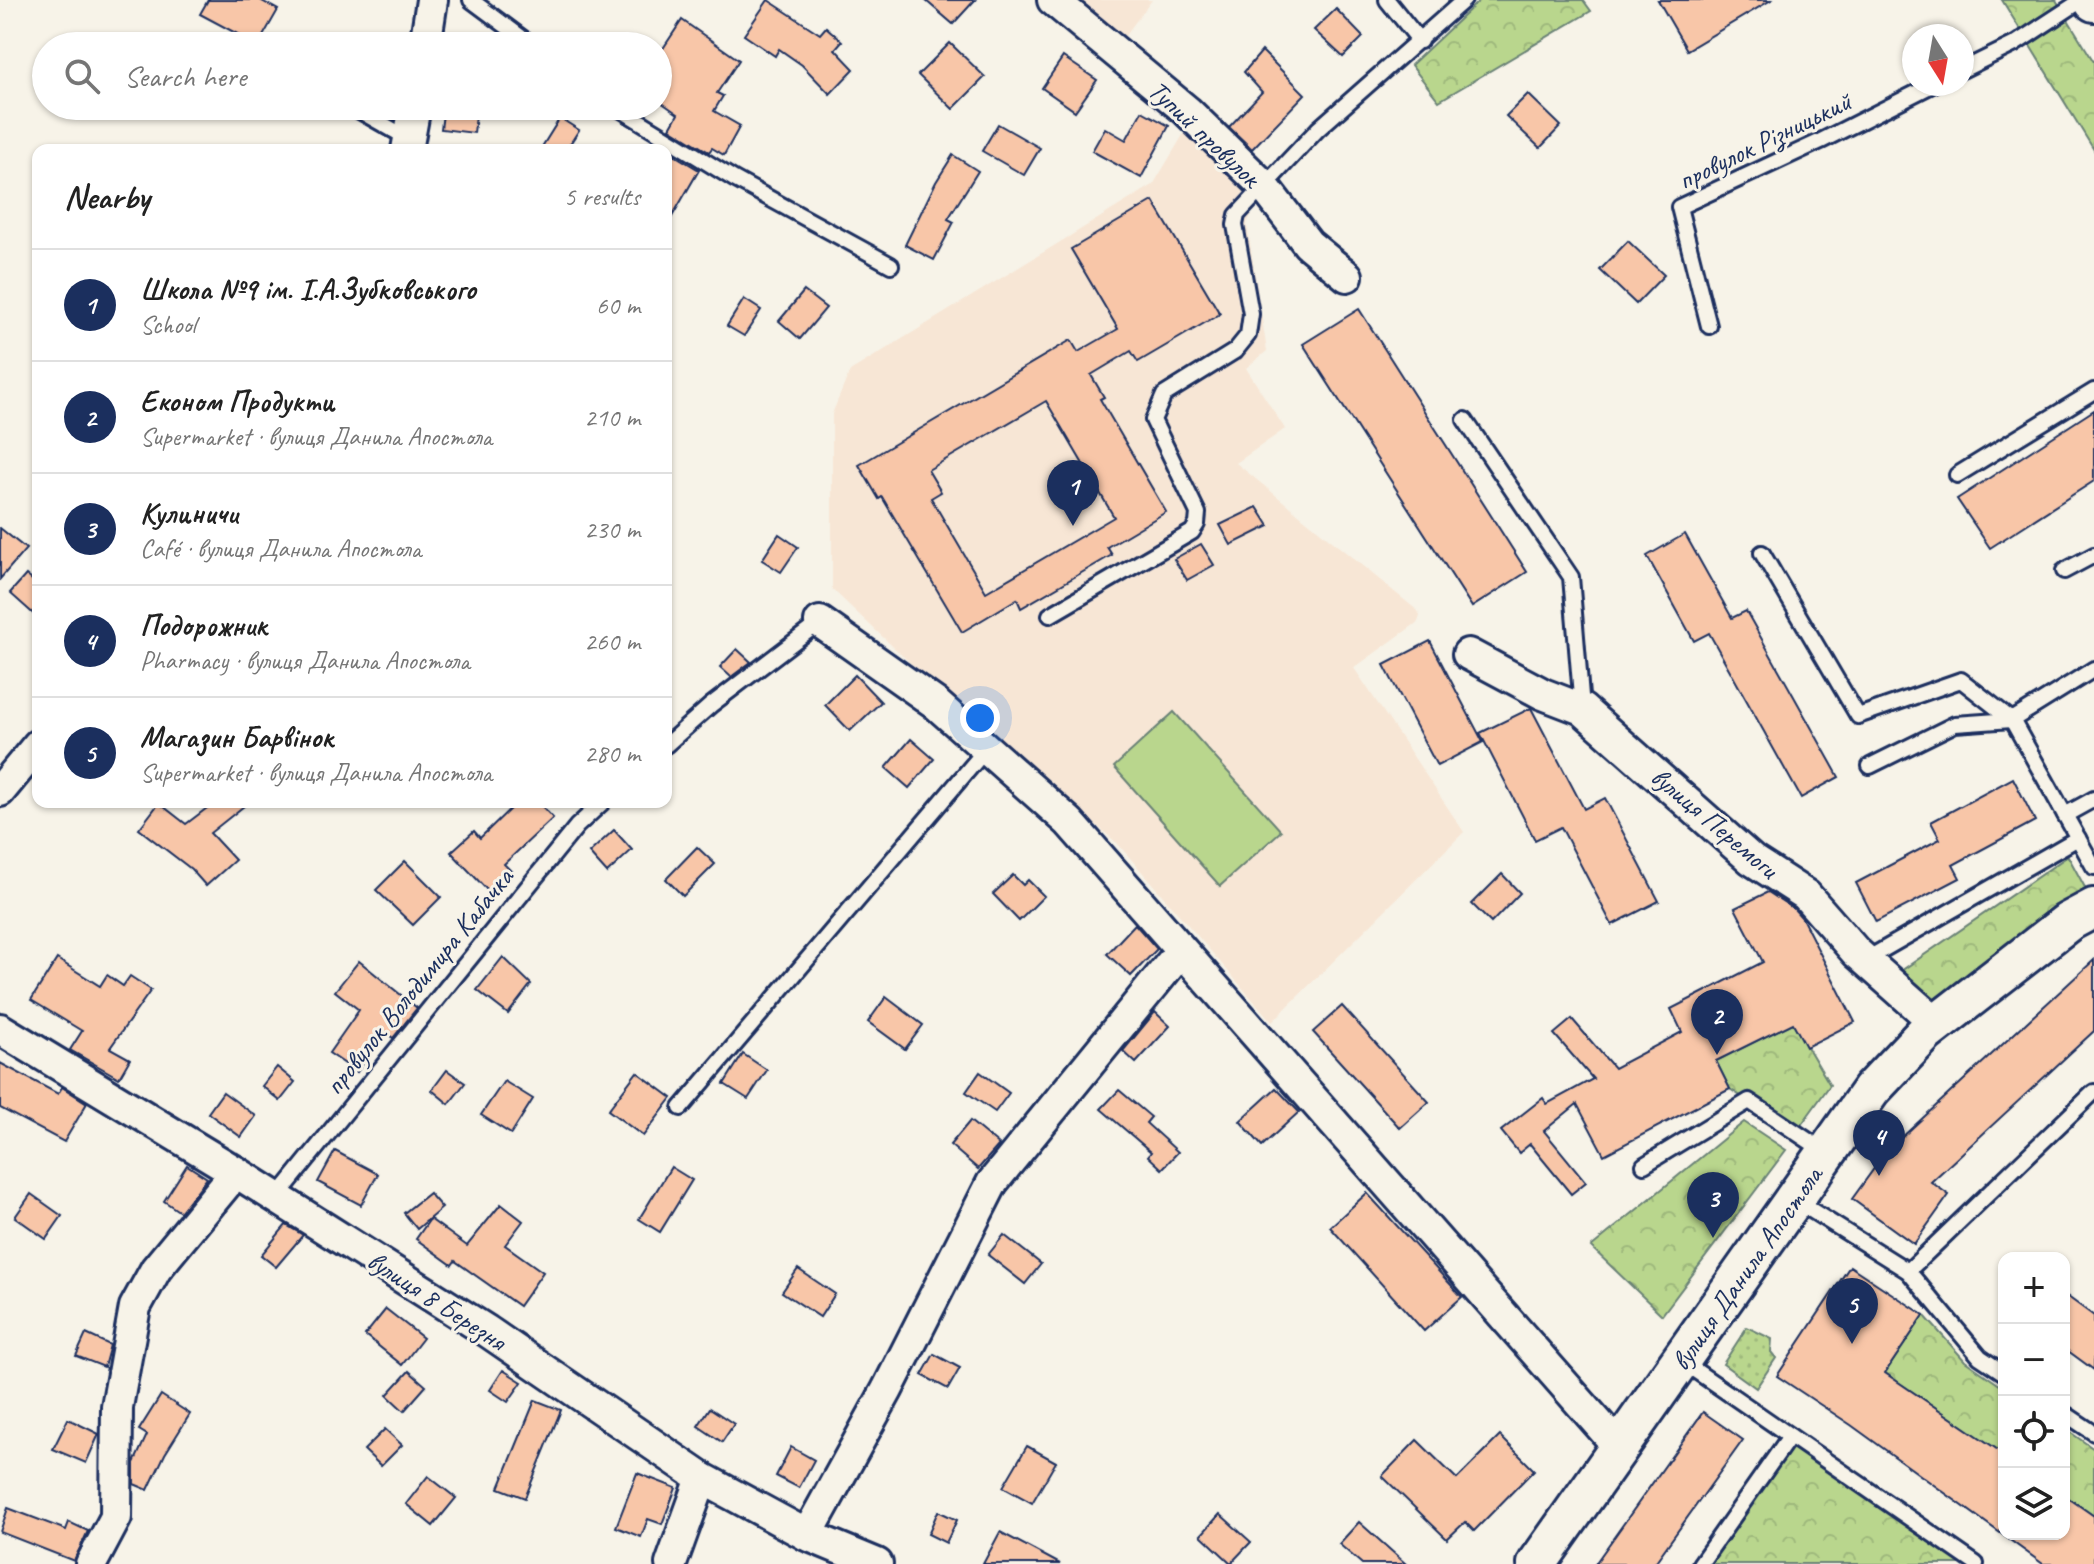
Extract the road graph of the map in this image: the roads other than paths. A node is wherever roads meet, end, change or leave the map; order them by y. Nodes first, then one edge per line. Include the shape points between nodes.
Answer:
1 (432, 0) edge
2 (471, 0) edge
3 (1053, 0) edge
4 (1387, 0) edge
5 (1464, 0) edge
6 (2082, 0) edge
7 (427, 32) edge
8 (514, 32) edge
9 (1420, 41) junction
10 (1974, 64) edge
11 (1910, 96) edge
12 (372, 120) edge
13 (413, 120) edge
14 (638, 120) edge
15 (408, 144) edge
16 (409, 144) edge
17 (1263, 185) junction
18 (891, 265) dead end
19 (1347, 276) dead end
20 (1709, 326) dead end
21 (2094, 391) edge
22 (1465, 420) dead end
23 (1957, 475) dead end
24 (1762, 553) dead end
25 (2094, 555) edge
26 (2064, 571) dead end
27 (1050, 615) dead end
28 (820, 622) joint
29 (1468, 654) dead end
30 (2094, 669) edge
31 (1582, 709) junction
32 (2012, 720) junction
33 (672, 740) edge
34 (988, 748) junction
35 (32, 752) edge
36 (1870, 766) dead end
37 (0, 791) edge
38 (2094, 799) edge
39 (596, 808) edge
40 (2065, 815) junction
41 (2078, 838) junction
42 (2094, 867) edge
43 (2094, 908) edge
44 (1181, 951) junction
45 (1865, 960) junction
46 (1937, 1024) junction
47 (0, 1029) edge
48 (2094, 1092) edge
49 (681, 1108) dead end
50 (1827, 1153) junction
51 (1644, 1165) dead end
52 (236, 1172) junction
53 (277, 1197) junction
54 (1795, 1200) junction
55 (1908, 1271) junction
56 (1681, 1361) junction
57 (1998, 1369) edge
58 (2070, 1417) edge
59 (2094, 1433) edge
60 (1790, 1436) junction
61 (1619, 1447) junction
62 (702, 1478) junction
63 (807, 1535) junction
64 (91, 1564) edge
65 (671, 1564) edge
66 (877, 1564) edge
67 (1537, 1564) edge
68 (1700, 1564) edge
69 (1976, 1564) edge

1 - 7 street
2 - 8 lane
3 - 17 street, Тупий провулок via 1187,111
4 - 9 lane
5 - 9 lane
6 - 10 lane
9 - 17 lane via 1318,129
11 - 20 lane, провулок Різницький via 1679,207
12 - 15 lane
13 - 16 street
14 - 18 lane
17 - 19 street, Тупий провулок via 1308,244
17 - 27 lane via 1237,215 1235,225 1251,314 1248,335 1235,351 1164,395 1153,420 1198,513 1197,524 1192,532
21 - 23 lane
22 - 31 lane via 1571,577
24 - 32 lane via 1858,716 1961,680
25 - 26 lane
28 - 33 lane
28 - 34 street via 935,703
29 - 31 street, вулиця Перемоги
30 - 32 lane
31 - 45 street, вулиця Перемоги via 1752,860 1806,895
32 - 36 lane via 1955,724
32 - 40 lane
34 - 44 street via 1069,822
34 - 49 lane
35 - 37 street
38 - 40 lane
39 - 53 lane, провулок Володимира Кабачка
40 - 41 lane
41 - 42 lane
41 - 45 lane
43 - 46 street, вулиця Данила Апостола via 2068,922
44 - 61 street
44 - 63 street via 992,1183
45 - 46 street, вулиця Перемоги
46 - 50 street, вулиця Данила Апостола via 1871,1090
47 - 52 street, вулиця 8 Березня
48 - 55 lane
50 - 51 lane via 1749,1101
50 - 54 street, вулиця Данила Апостола
52 - 53 street, вулиця 8 Березня
52 - 64 street via 156,1269 135,1307 117,1407 116,1517
53 - 62 street, вулиця 8 Березня via 487,1331
54 - 55 lane
54 - 56 street, вулиця Данила Апостола
55 - 57 lane via 1980,1357
56 - 60 lane
56 - 61 street, вулиця Данила Апостола
58 - 59 lane
60 - 68 lane
60 - 69 lane
61 - 67 street, вулиця Данила Апостола
62 - 63 street, вулиця 8 Березня
62 - 65 street
63 - 66 street, вулиця 8 Березня

